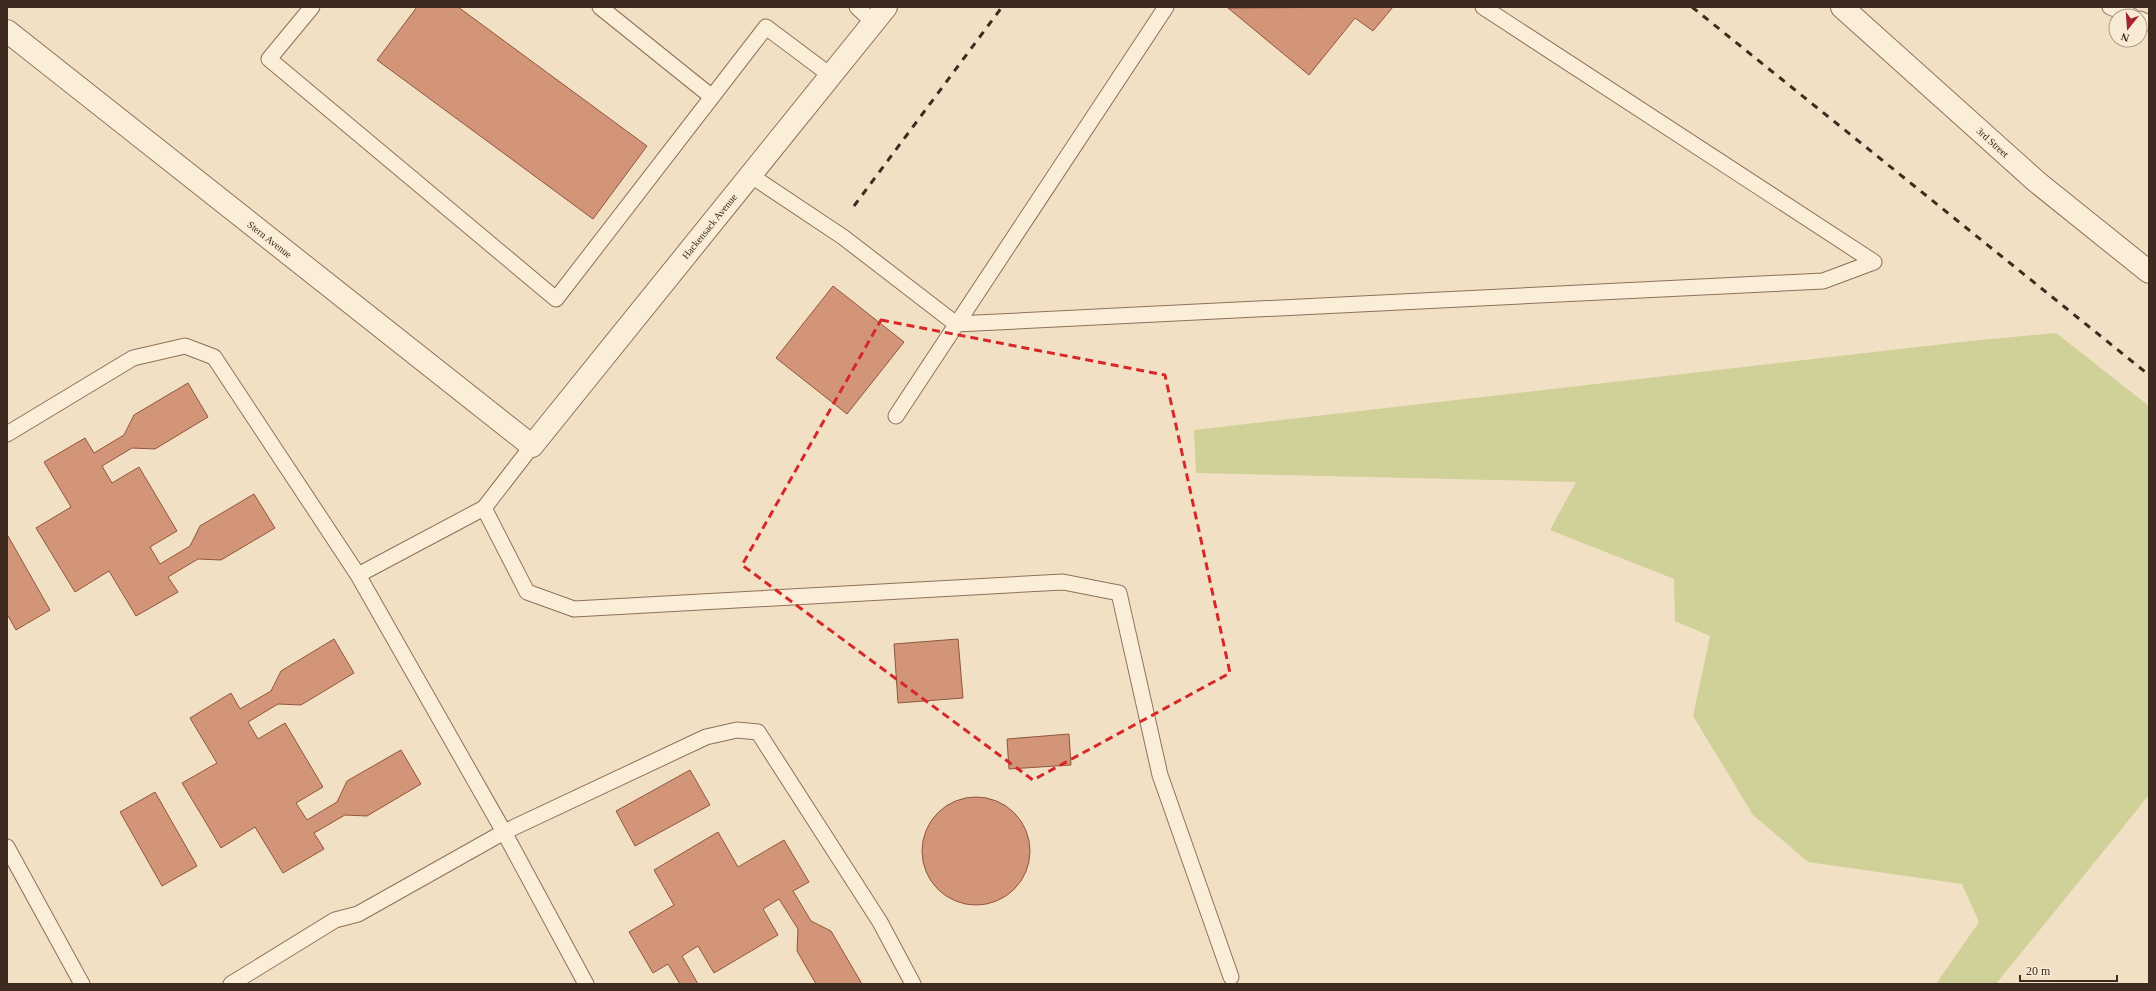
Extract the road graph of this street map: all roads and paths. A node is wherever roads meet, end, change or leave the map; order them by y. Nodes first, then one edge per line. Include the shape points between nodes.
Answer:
1 (312, 7) edge
2 (600, 7) edge
3 (857, 7) edge
4 (1166, 7) edge
5 (1483, 7) edge
6 (1842, 7) edge
7 (880, 15) edge
8 (7, 31) edge
9 (830, 75) junction
10 (712, 97) junction
11 (750, 175) junction
12 (2149, 272) edge
13 (956, 324) junction
14 (896, 416) dead end
15 (7, 434) edge
16 (532, 446) junction
17 (484, 508) junction
18 (358, 575) junction
19 (504, 832) junction
20 (7, 847) edge
21 (1231, 977) dead end
22 (82, 984) edge
23 (231, 984) edge
24 (586, 984) edge
25 (913, 984) edge

1 - 10 lane via 269,59 556,299
2 - 10 lane
3 - 7 lane
4 - 13 lane
5 - 13 lane via 1874,262 1823,281
6 - 12 street, 3rd Street via 2038,182
7 - 9 street, Hackensack Avenue
8 - 16 street, Stern Avenue
9 - 10 lane via 766,27
9 - 11 street, Hackensack Avenue
11 - 13 lane via 843,237
11 - 16 street, Hackensack Avenue
13 - 14 lane
15 - 18 lane via 133,358 185,346 214,357
16 - 17 lane
17 - 18 lane
17 - 21 lane via 527,592 574,609 1063,582 1119,593 1160,775
18 - 19 lane
19 - 23 lane via 358,914 335,920
19 - 24 lane
19 - 25 lane via 606,786 706,736 737,730 758,732 880,922
20 - 22 lane

